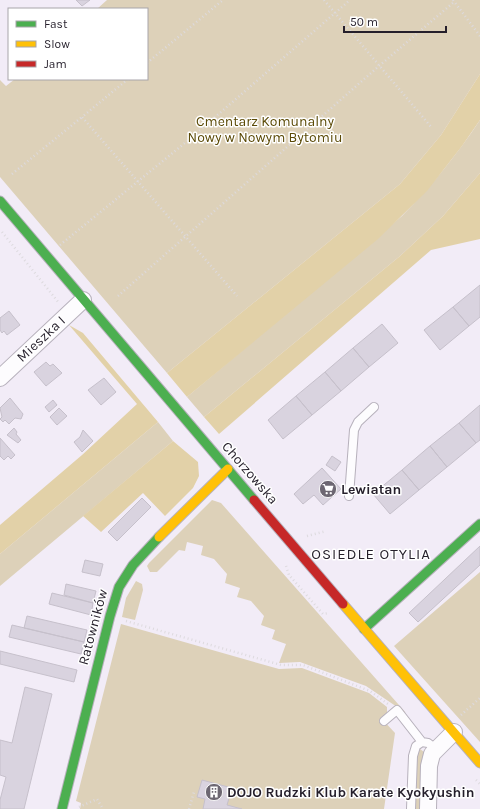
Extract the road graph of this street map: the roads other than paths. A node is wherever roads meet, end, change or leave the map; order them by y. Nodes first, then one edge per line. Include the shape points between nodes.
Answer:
1 (0, 201) edge
2 (8, 211) junction
3 (0, 219) edge
4 (83, 300) junction
5 (0, 378) edge
6 (374, 407) dead end
7 (228, 469) junction
8 (349, 496) dead end
9 (480, 524) edge
10 (364, 629) junction
11 (384, 721) dead end
12 (454, 732) junction
13 (422, 742) junction
14 (436, 749) junction
15 (480, 763) edge
16 (62, 809) edge
17 (411, 809) edge
18 (428, 809) edge

1 - 2 street, Chorzowska
2 - 3 lane
2 - 4 street, Chorzowska
4 - 5 street, Mieszka I
4 - 7 street, Chorzowska
6 - 8 lane via 358,422 354,430
7 - 10 street, Chorzowska
7 - 16 street, Ratowników via 133,564 119,587
9 - 10 street
10 - 12 street, Chorzowska
11 - 13 lane via 397,710
12 - 14 street
12 - 15 street, Chorzowska
13 - 14 lane
13 - 17 lane via 416,746 413,756
14 - 18 street via 429,766

